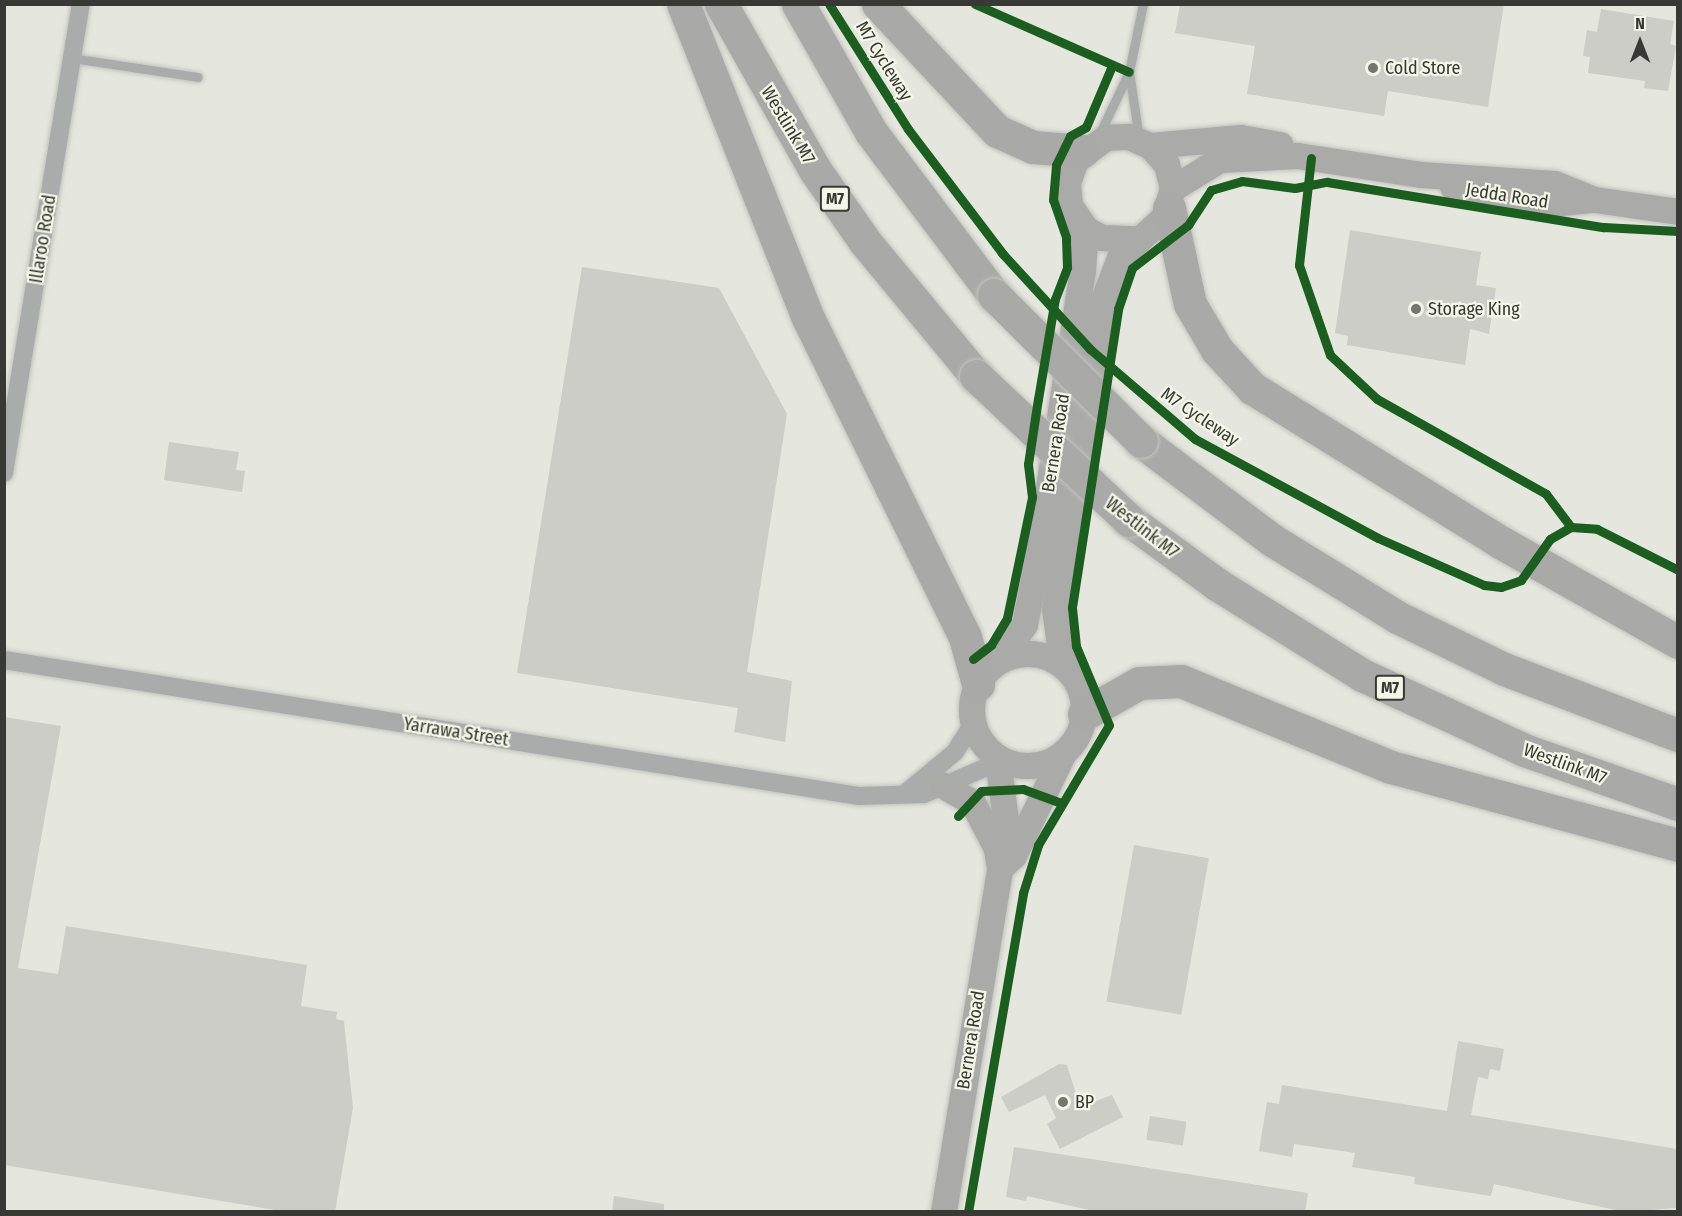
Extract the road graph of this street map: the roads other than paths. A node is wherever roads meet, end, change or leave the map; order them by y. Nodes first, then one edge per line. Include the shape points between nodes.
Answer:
1 (81, 4) edge
2 (683, 4) edge
3 (721, 4) edge
4 (798, 4) edge
5 (878, 4) edge
6 (1143, 4) edge
7 (72, 58) junction
8 (1129, 72) junction
9 (198, 77) dead end
10 (1145, 143) junction
11 (1089, 147) junction
12 (1298, 156) junction
13 (1171, 199) junction
14 (1673, 208) edge
15 (1075, 217) junction
16 (1136, 239) junction
17 (4, 473) edge
18 (1677, 642) edge
19 (4, 660) edge
20 (988, 673) junction
21 (1071, 674) junction
22 (1084, 714) junction
23 (973, 723) junction
24 (1677, 735) edge
25 (1064, 753) junction
26 (998, 757) junction
27 (942, 785) junction
28 (908, 792) junction
29 (1677, 804) edge
30 (1677, 845) edge
31 (998, 859) junction
32 (944, 1212) edge

1 - 7 street, Illaroo Road
2 - 20 highway via 809,320 965,637
3 - 29 highway, Westlink M7 / M7, bridge via 815,170 866,243 976,376 1129,520 1218,585 1362,675 1524,750
4 - 24 highway, bridge via 871,132 994,296 1141,441 1272,540 1397,617 1504,669
5 - 11 highway via 997,131 1033,147
6 - 8 lane
7 - 9 lane
7 - 17 street, Illaroo Road
8 - 10 lane
8 - 11 lane via 1118,84
10 - 11 main road via 1118,136
10 - 12 main road, Jedda Road via 1242,138 1275,141
10 - 13 main road via 1167,165
11 - 15 main road via 1068,183
12 - 13 main road, Jedda Road via 1220,160
12 - 14 main road, Jedda Road via 1421,175 1465,191 1553,204 1595,200
13 - 16 main road via 1156,227
13 - 18 highway via 1190,304 1233,370 1283,409 1502,543
15 - 16 main road via 1102,238
15 - 20 main road, Bernera Road via 1084,242 1083,271 1037,564 1025,625
16 - 21 main road, Bernera Road via 1120,258 1102,305 1057,598 1057,636
19 - 28 street, Yarrawa Street via 859,796
20 - 21 main road via 1029,654 1044,656
20 - 23 main road
21 - 22 main road
22 - 25 main road
22 - 30 highway via 1139,683 1181,681 1391,767
23 - 26 main road
23 - 28 street via 955,752
25 - 26 main road via 1032,766
25 - 31 main road via 1014,856
26 - 27 street, Yarrawa Street via 989,766
26 - 31 main road, Bernera Road via 1007,811
27 - 28 street, Yarrawa Street via 924,794
27 - 31 main road via 973,803
31 - 32 main road, Bernera Road

